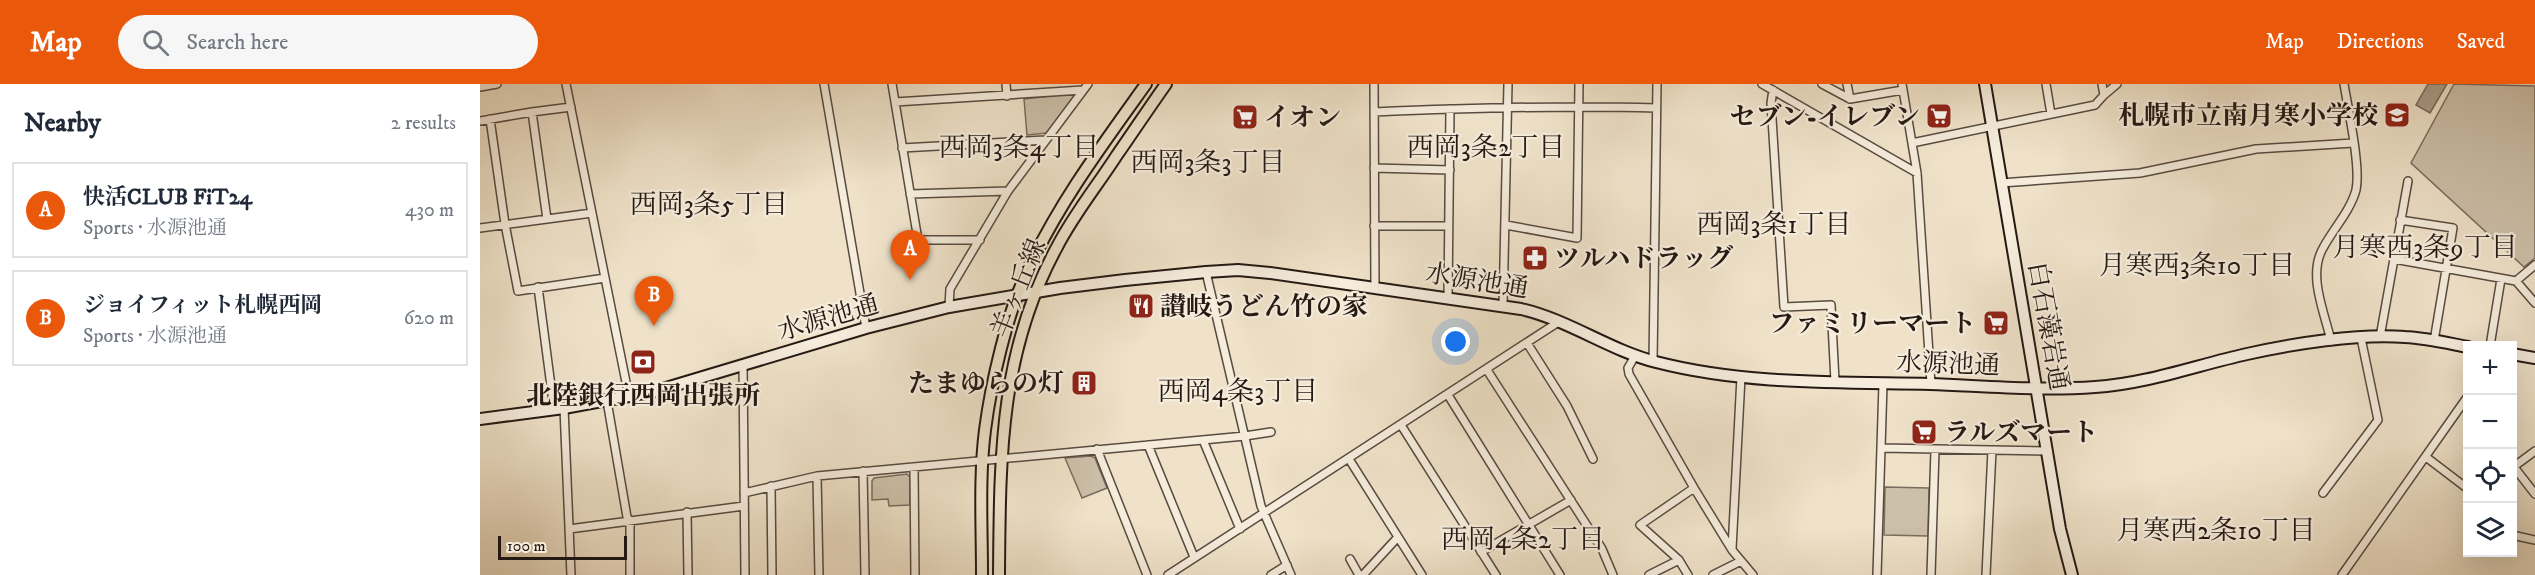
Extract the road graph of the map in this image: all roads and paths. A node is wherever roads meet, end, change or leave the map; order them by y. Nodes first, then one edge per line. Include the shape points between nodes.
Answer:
1 (497, 84) edge
2 (566, 84) edge
3 (824, 84) edge
4 (892, 84) edge
5 (1006, 84) edge
6 (1146, 84) edge
7 (1166, 84) edge
8 (1374, 84) edge
9 (1508, 84) edge
10 (1579, 84) edge
11 (1657, 84) edge
12 (1762, 84) edge
13 (1822, 84) edge
14 (1847, 84) edge
15 (1984, 84) edge
16 (2046, 84) edge
17 (2102, 84) edge
18 (2117, 84) edge
19 (2344, 84) edge
20 (480, 87) edge
21 (1085, 87) edge
22 (1902, 87) edge
23 (1773, 90) junction
24 (2104, 95) junction
25 (1007, 96) junction
26 (1850, 99) junction
27 (895, 102) junction
28 (1579, 105) junction
29 (1507, 106) junction
30 (571, 107) junction
31 (1656, 108) junction
32 (1450, 109) junction
33 (532, 111) junction
34 (1374, 112) junction
35 (2051, 114) junction
36 (490, 119) junction
37 (480, 122) edge
38 (1992, 128) junction
39 (1045, 140) junction
40 (1912, 143) junction
41 (2353, 143) junction
42 (902, 148) junction
43 (1374, 168) junction
44 (1450, 170) junction
45 (1917, 173) junction
46 (2408, 181) dead end
47 (2001, 183) junction
48 (1008, 191) junction
49 (910, 194) junction
50 (592, 213) junction
51 (547, 219) junction
52 (2400, 220) junction
53 (505, 224) junction
54 (1506, 225) junction
55 (1374, 226) junction
56 (1448, 226) junction
57 (480, 228) edge
58 (980, 240) junction
59 (2394, 259) junction
60 (2535, 266) edge
61 (2445, 270) junction
62 (1206, 272) junction
63 (605, 278) junction
64 (2501, 279) junction
65 (2516, 281) junction
66 (538, 287) junction
67 (1375, 288) junction
68 (1036, 292) junction
69 (1018, 295) junction
70 (1448, 298) junction
71 (2535, 303) edge
72 (1503, 306) junction
73 (949, 307) junction
74 (1560, 321) junction
75 (866, 328) junction
76 (2380, 337) junction
77 (2361, 338) junction
78 (2331, 341) junction
79 (2434, 341) junction
80 (2491, 341) edge
81 (1527, 343) junction
82 (2463, 345) edge
83 (2517, 355) edge
84 (1635, 356) junction
85 (2535, 358) edge
86 (1653, 362) junction
87 (743, 366) junction
88 (1487, 370) junction
89 (1741, 377) junction
90 (1835, 381) junction
91 (1883, 384) junction
92 (1930, 384) junction
93 (2037, 388) junction
94 (1448, 395) junction
95 (629, 397) junction
96 (607, 401) junction
97 (2463, 403) edge
98 (559, 409) junction
99 (480, 419) edge
100 (1401, 425) junction
101 (1270, 432) dead end
102 (1245, 436) junction
103 (1203, 440) junction
104 (1148, 445) junction
105 (1881, 448) junction
106 (1096, 449) junction
107 (1935, 450) junction
108 (1992, 450) junction
109 (2535, 451) edge
110 (2048, 452) junction
111 (2426, 456) junction
112 (1000, 459) junction
113 (1349, 459) junction
114 (1593, 459) dead end
115 (983, 460) junction
116 (2517, 465) edge
117 (914, 467) junction
118 (863, 471) junction
119 (2517, 473) edge
120 (817, 476) junction
121 (2463, 485) edge
122 (771, 486) junction
123 (1694, 488) junction
124 (744, 493) junction
125 (2323, 494) dead end
126 (2535, 495) edge
127 (1571, 500) junction
128 (744, 506) junction
129 (687, 512) junction
130 (1266, 513) junction
131 (630, 521) junction
132 (1528, 524) junction
133 (569, 529) junction
134 (1240, 529) junction
135 (2517, 536) edge
136 (1398, 537) junction
137 (2535, 540) edge
138 (1732, 550) junction
139 (1481, 552) junction
140 (1194, 558) junction
141 (1350, 559) dead end
142 (1679, 561) junction
143 (1741, 561) junction
144 (1287, 565) junction
145 (2344, 573) edge
146 (571, 575) edge
147 (630, 575) edge
148 (688, 575) edge
149 (745, 575) edge
150 (772, 575) edge
151 (819, 575) edge
152 (865, 575) edge
153 (915, 575) edge
154 (982, 575) edge
155 (999, 575) edge
156 (1147, 575) edge
157 (1168, 575) edge
158 (1271, 575) edge
159 (1291, 575) edge
160 (1361, 575) edge
161 (1422, 575) edge
162 (1496, 575) edge
163 (1560, 575) edge
164 (1613, 575) edge
165 (1649, 575) edge
166 (1688, 575) edge
167 (1713, 575) edge
168 (1753, 575) edge
169 (1877, 575) edge
170 (1931, 575) edge
171 (1986, 575) edge
172 (2072, 575) edge

1 - 20 street
2 - 30 street
3 - 75 street
4 - 27 street
5 - 25 street
6 - 69 main road, 羊ヶ丘線 via 1068,196 1044,236
7 - 68 main road, 羊ヶ丘線 via 1086,199 1056,248
8 - 34 street
9 - 29 street
10 - 28 street
11 - 31 street
12 - 23 street
13 - 26 street
14 - 26 street
15 - 38 street, 白石藻岩通
16 - 35 street
17 - 24 street
18 - 24 street
19 - 41 street
21 - 25 street
21 - 39 street
22 - 26 street
22 - 40 street
23 - 45 street
23 - 90 street via 1784,307 1831,305
24 - 35 street via 2095,105
25 - 27 street
27 - 42 street
28 - 29 street
28 - 31 street
28 - 54 street via 1577,238
29 - 32 street
29 - 54 street
30 - 33 street
30 - 50 street
31 - 86 street
32 - 34 street
32 - 44 street
33 - 36 street
33 - 51 street
34 - 43 street
35 - 38 street
36 - 37 street
36 - 53 street
38 - 40 street
38 - 47 street, 白石藻岩通
39 - 42 street
39 - 48 street
40 - 45 street
41 - 47 street via 2256,149 2140,173
41 - 78 street via 2356,189 2320,252 2317,271
42 - 49 street
43 - 44 street
43 - 55 street
44 - 56 street
45 - 92 street
46 - 52 street
47 - 93 street, 白石藻岩通
48 - 49 street
48 - 58 street
49 - 58 street via 918,240
50 - 51 street
50 - 63 street
51 - 53 street
52 - 59 street
52 - 61 street via 2453,228
53 - 57 street
53 - 66 street via 518,291
54 - 72 street
55 - 56 street
55 - 67 street
56 - 70 street
58 - 73 street via 950,289
59 - 61 street
59 - 76 street
60 - 65 street
61 - 64 street
61 - 79 street
62 - 67 street, 水源池通 via 1238,270
62 - 68 street, 水源池通
62 - 102 street
63 - 66 street
63 - 95 street
64 - 65 street
64 - 80 street
65 - 71 street
66 - 98 street
67 - 70 street, 水源池通
68 - 69 street, 水源池通
68 - 112 main road, 羊ヶ丘線 via 1014,363
69 - 73 street, 水源池通
69 - 115 main road, 羊ヶ丘線 via 990,399
70 - 72 street, 水源池通
72 - 74 street, 水源池通
73 - 75 street, 水源池通
74 - 81 street
74 - 84 street, 水源池通
75 - 87 street, 水源池通
76 - 77 street, 水源池通
76 - 79 street, 水源池通
77 - 78 street, 水源池通
77 - 125 street via 2378,420
78 - 93 street, 水源池通 via 2269,349 2136,381 2097,387
79 - 82 street, 水源池通
81 - 88 street
81 - 114 street via 1567,406
83 - 85 street
84 - 86 street, 水源池通
84 - 123 street via 1629,374
86 - 89 street, 水源池通
87 - 95 street, 水源池通
87 - 124 street
88 - 94 street
88 - 127 street
89 - 90 street, 水源池通
89 - 138 street
90 - 91 street, 水源池通
91 - 92 street, 水源池通
91 - 105 street
92 - 93 street, 水源池通
93 - 110 street, 白石藻岩通
94 - 100 street
94 - 132 street
95 - 96 street, 水源池通
96 - 98 street, 水源池通
96 - 131 street
97 - 111 street
98 - 99 street, 水源池通
98 - 133 street
100 - 113 street
100 - 139 street
101 - 102 street
102 - 103 street
102 - 130 street via 1256,489
103 - 104 street
103 - 134 street
104 - 106 street
104 - 140 street
105 - 107 street
105 - 169 street
106 - 112 street
106 - 156 street
107 - 108 street
107 - 170 street
108 - 110 street
108 - 171 street
109 - 116 street
110 - 172 street, 白石藻岩通
111 - 121 street
111 - 145 street
112 - 115 street
112 - 155 main road, 羊ヶ丘線
113 - 130 street
113 - 136 street
115 - 117 street
115 - 154 main road, 羊ヶ丘線
117 - 118 street
117 - 153 street
118 - 120 street
118 - 152 street
119 - 126 street
120 - 122 street
120 - 151 street
122 - 124 street
122 - 150 street
123 - 138 street
123 - 142 street via 1640,525
124 - 128 street
127 - 132 street
127 - 164 street via 1602,549
128 - 129 street
128 - 149 street
129 - 131 street
129 - 148 street
130 - 134 street
130 - 144 street
131 - 133 street
131 - 147 street
132 - 139 street
132 - 163 street
133 - 146 street
134 - 140 street
135 - 137 street
136 - 160 street
136 - 161 street
138 - 143 street
139 - 162 street
140 - 157 street
141 - 160 street
142 - 165 street
142 - 166 street
143 - 167 street
143 - 168 street
144 - 158 street
144 - 159 street

